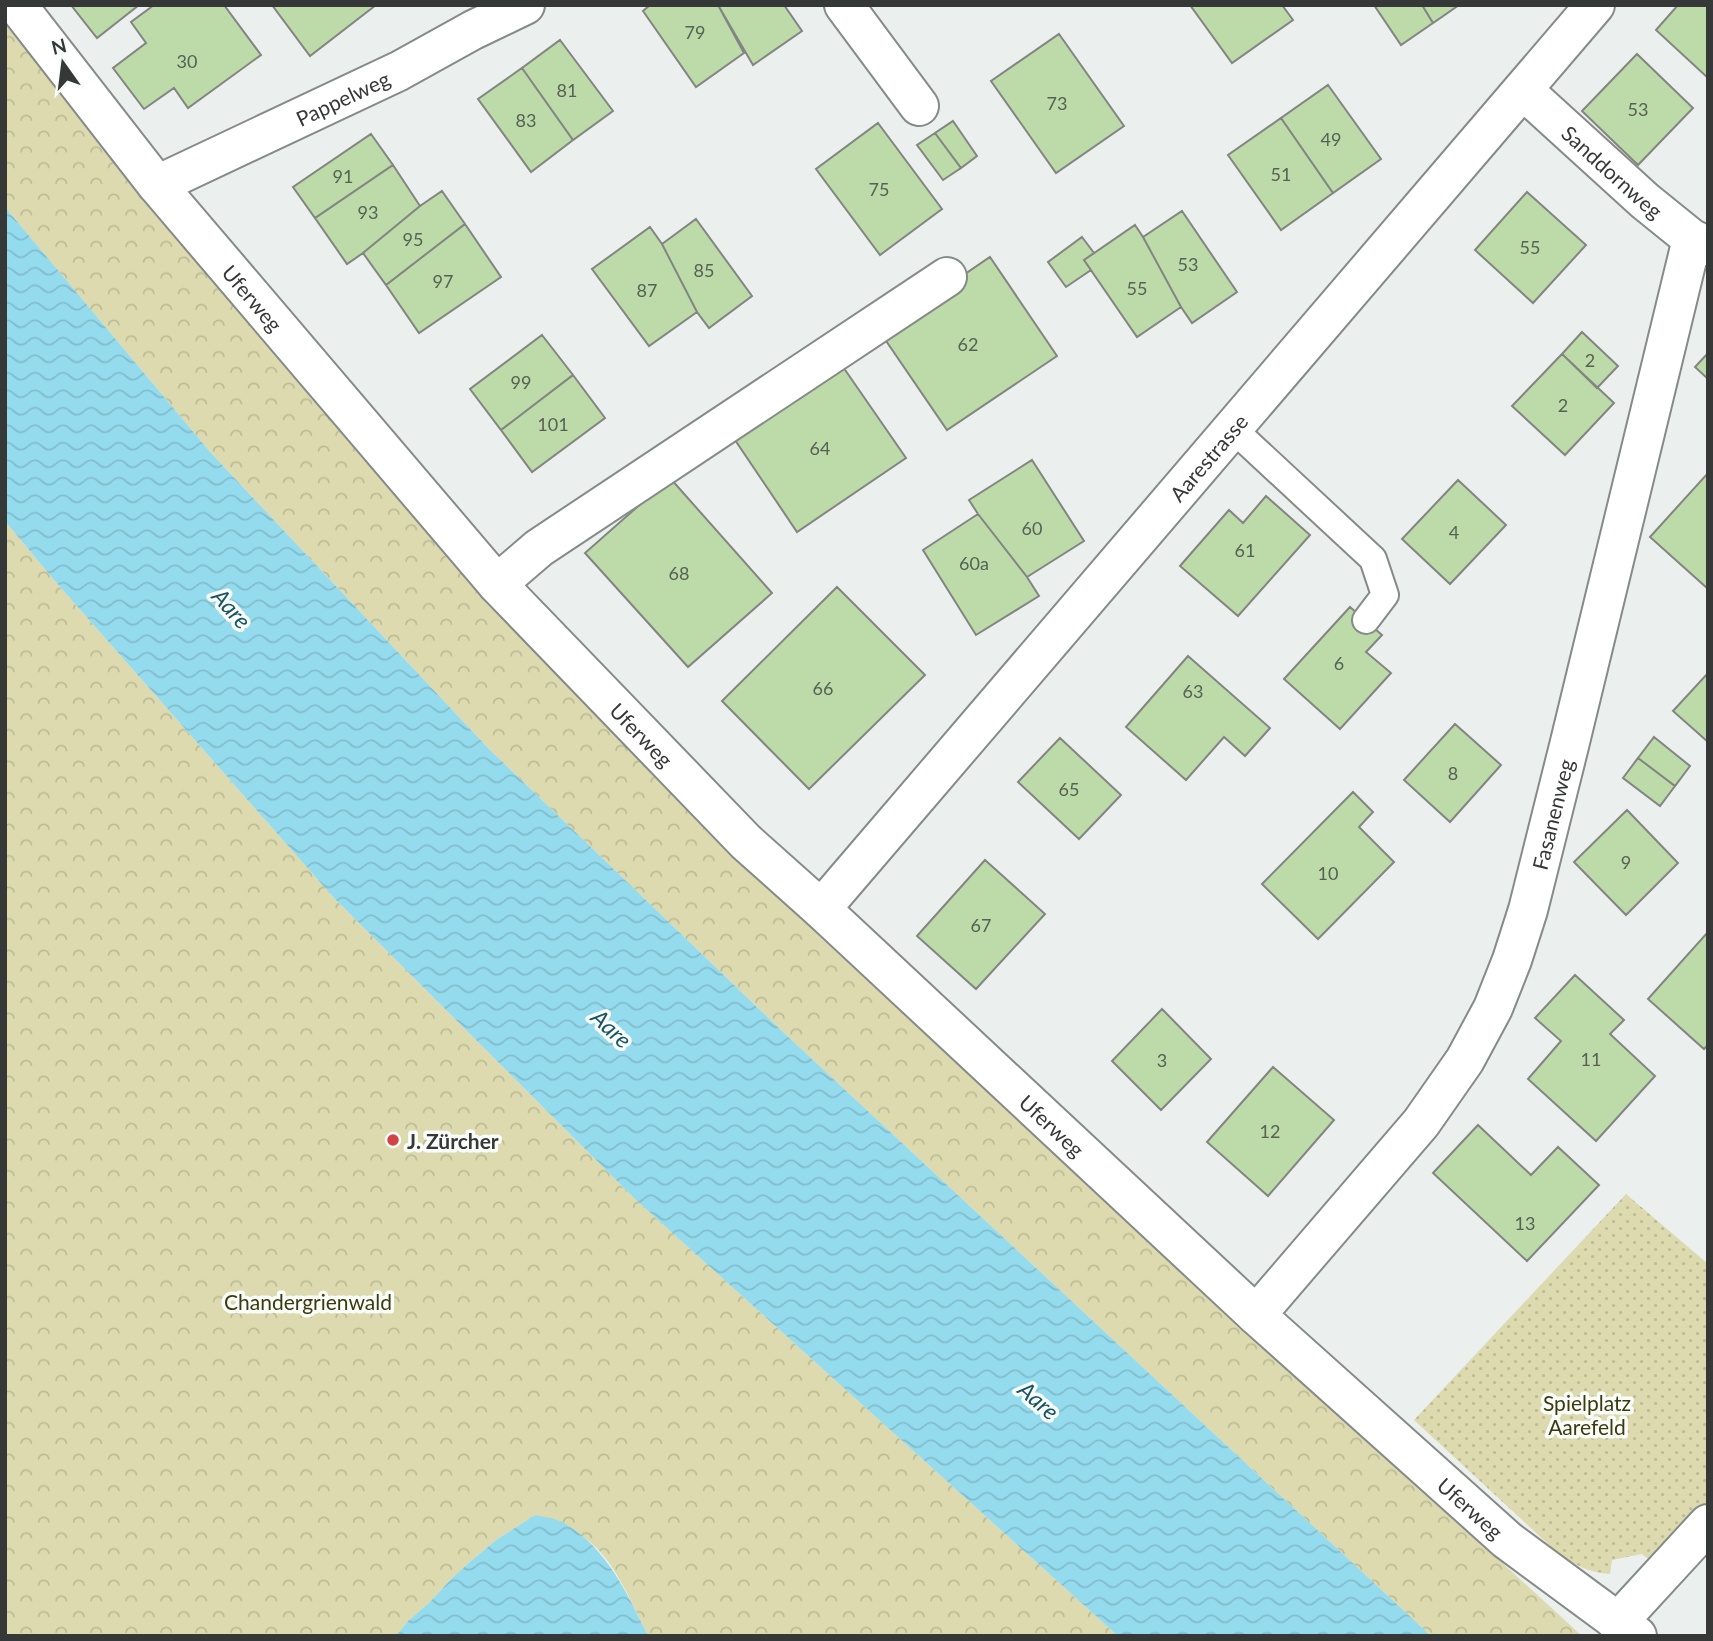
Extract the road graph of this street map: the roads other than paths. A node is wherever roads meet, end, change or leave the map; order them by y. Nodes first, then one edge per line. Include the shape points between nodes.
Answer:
1 (16, 5) edge
2 (525, 5) edge
3 (844, 5) edge
4 (1595, 5) edge
5 (463, 18) edge
6 (1523, 90) junction
7 (919, 106) dead end
8 (157, 185) junction
9 (1700, 243) edge
10 (947, 277) dead end
11 (1233, 429) junction
12 (497, 584) junction
13 (1366, 620) dead end
14 (821, 909) junction
15 (1256, 1315) junction
16 (1708, 1524) edge
17 (1627, 1629) edge

1 - 8 street, Uferweg
2 - 5 street, Pappelweg
3 - 7 street
4 - 6 street, Aarestrasse
5 - 8 street, Pappelweg via 400,71
6 - 9 street, Sanddornweg via 1645,201
6 - 11 street, Aarestrasse
8 - 12 street, Uferweg
9 - 15 street, Fasanenweg via 1528,910 1493,1008 1465,1060 1421,1123
10 - 12 street via 539,548
11 - 13 lane via 1373,559 1385,595
11 - 14 street, Aarestrasse
12 - 14 street, Uferweg via 746,842
14 - 15 street, Uferweg
15 - 17 street, Uferweg via 1507,1540
16 - 17 street

